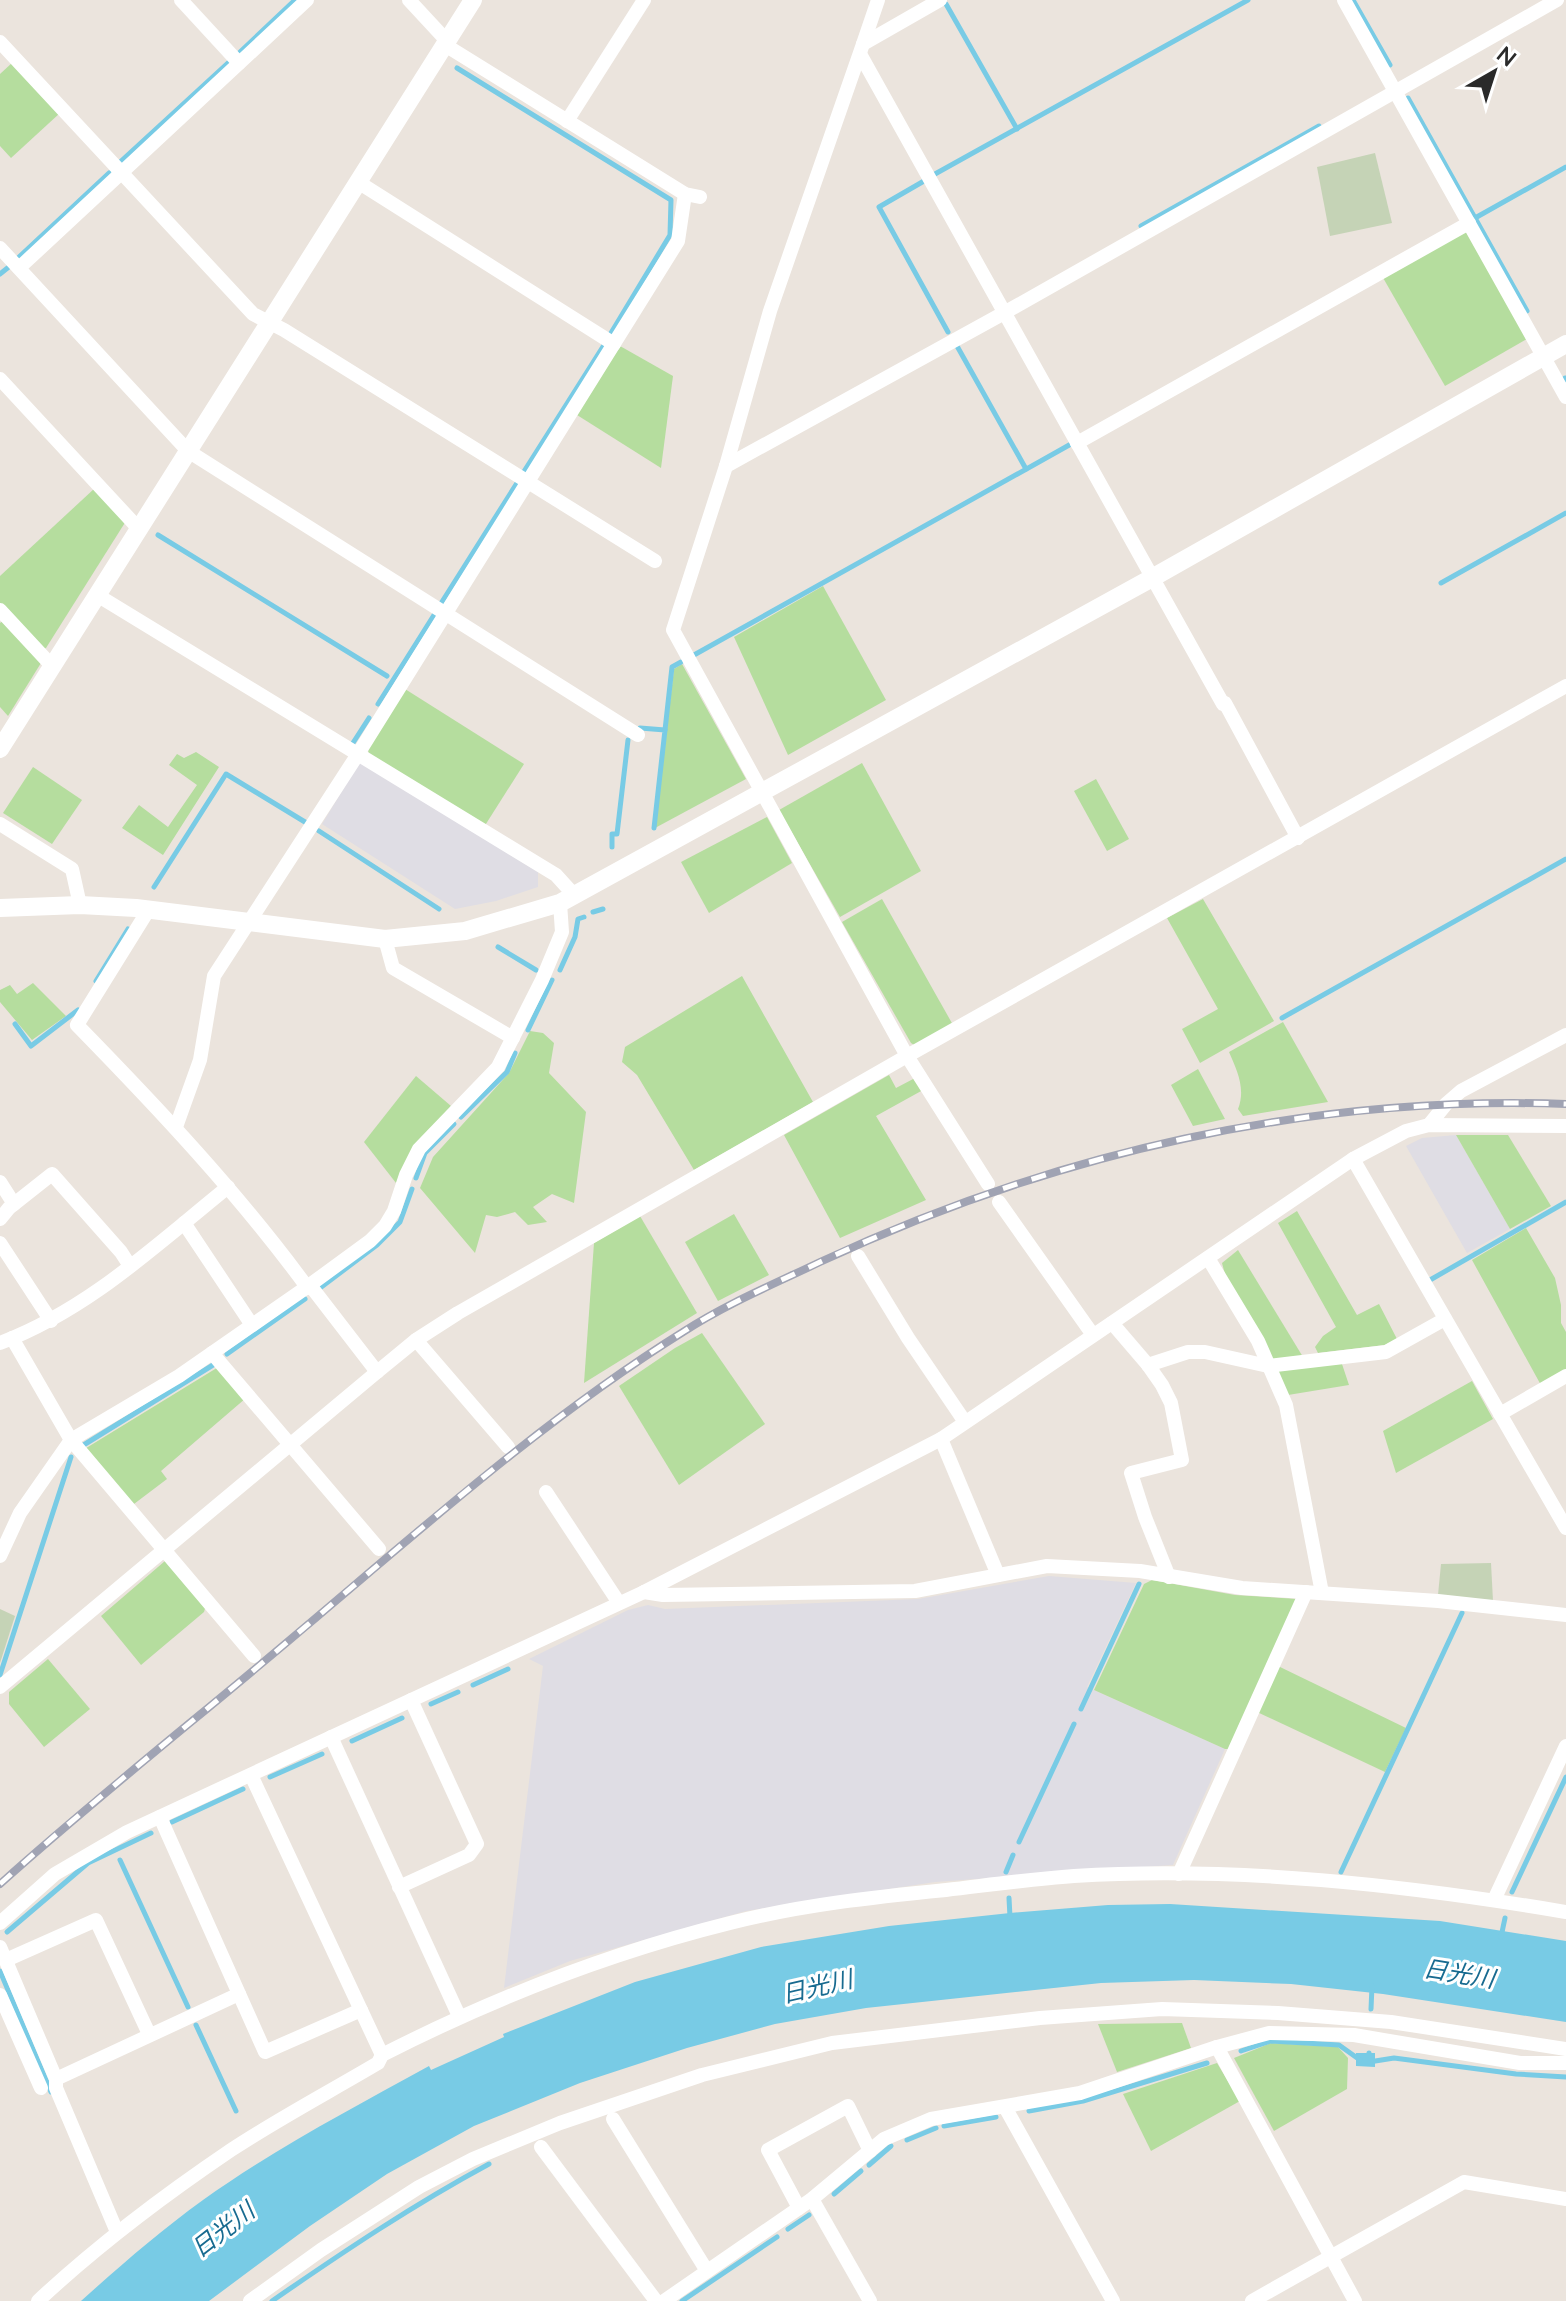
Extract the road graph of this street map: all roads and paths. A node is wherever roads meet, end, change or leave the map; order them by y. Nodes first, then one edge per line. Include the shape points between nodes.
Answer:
1 (181, 0) edge
2 (307, 0) edge
3 (409, 0) edge
4 (473, 0) edge
5 (644, 0) edge
6 (878, 0) edge
7 (940, 0) edge
8 (1344, 0) edge
9 (1557, 0) edge
10 (0, 42) edge
11 (446, 43) junction
12 (862, 49) junction
13 (239, 63) junction
14 (1395, 91) junction
15 (567, 121) junction
16 (122, 173) junction
17 (358, 182) junction
18 (1469, 223) junction
19 (0, 248) edge
20 (19, 268) junction
21 (1004, 313) junction
22 (269, 323) junction
23 (614, 344) junction
24 (1566, 344) edge
25 (1544, 357) junction
26 (0, 379) edge
27 (1566, 397) edge
28 (1077, 443) junction
29 (188, 451) junction
30 (726, 466) junction
31 (528, 483) junction
32 (139, 529) junction
33 (655, 561) dead end
34 (1152, 578) junction
35 (97, 595) junction
36 (0, 610) edge
37 (445, 615) junction
38 (52, 666) junction
39 (1566, 686) edge
40 (638, 735) dead end
41 (0, 749) edge
42 (358, 754) junction
43 (763, 794) junction
44 (0, 824) edge
45 (1298, 838) junction
46 (568, 900) junction
47 (80, 905) junction
48 (0, 908) edge
49 (149, 909) junction
50 (251, 922) junction
51 (385, 939) junction
52 (1566, 1035) edge
53 (513, 1038) junction
54 (907, 1056) junction
55 (1429, 1125) junction
56 (1566, 1126) edge
57 (176, 1127) junction
58 (1353, 1159) junction
59 (0, 1182) edge
60 (988, 1184) dead end
61 (228, 1187) junction
62 (999, 1202) dead end
63 (14, 1204) junction
64 (0, 1219) edge
65 (184, 1223) junction
66 (0, 1243) edge
67 (858, 1256) dead end
68 (1208, 1258) junction
69 (130, 1266) junction
70 (307, 1287) junction
71 (1445, 1319) junction
72 (51, 1321) junction
73 (1112, 1323) junction
74 (252, 1325) junction
75 (1093, 1335) junction
76 (6, 1340) edge
77 (416, 1340) junction
78 (212, 1353) junction
79 (1148, 1365) junction
80 (1268, 1366) junction
81 (377, 1372) junction
82 (1566, 1376) edge
83 (1500, 1414) junction
84 (965, 1422) junction
85 (941, 1439) junction
86 (71, 1440) junction
87 (290, 1445) junction
88 (508, 1447) dead end
89 (546, 1492) dead end
90 (1566, 1528) edge
91 (379, 1549) dead end
92 (164, 1552) junction
93 (0, 1556) edge
94 (998, 1575) junction
95 (1169, 1577) junction
96 (644, 1592) junction
97 (1306, 1592) junction
98 (1322, 1593) junction
99 (619, 1603) junction
100 (1566, 1615) edge
101 (254, 1656) dead end
102 (0, 1687) edge
103 (411, 1700) junction
104 (331, 1737) junction
105 (1566, 1746) edge
106 (251, 1775) junction
107 (160, 1817) junction
108 (1179, 1874) junction
109 (399, 1887) junction
110 (1494, 1900) junction
111 (1566, 1912) edge
112 (0, 1923) edge
113 (3, 1954) edge
114 (239, 1994) junction
115 (0, 1995) edge
116 (361, 2010) junction
117 (459, 2016) junction
118 (149, 2034) junction
119 (1217, 2047) junction
120 (1566, 2049) edge
121 (382, 2055) junction
122 (1566, 2063) edge
123 (56, 2079) junction
124 (41, 2088) dead end
125 (1005, 2107) junction
126 (613, 2119) dead end
127 (541, 2147) dead end
128 (870, 2151) junction
129 (812, 2199) junction
130 (1566, 2199) edge
131 (799, 2208) junction
132 (117, 2232) junction
133 (1330, 2257) junction
134 (707, 2271) junction
135 (38, 2301) edge
136 (250, 2301) edge
137 (656, 2301) edge
138 (664, 2301) edge
139 (870, 2301) edge
140 (1113, 2301) edge
141 (1252, 2301) edge
142 (1355, 2301) edge

1 - 13 street
2 - 13 street
3 - 11 street
4 - 11 street
5 - 15 street
6 - 12 street
7 - 12 street
8 - 14 street
9 - 14 street
10 - 16 street
11 - 15 street
11 - 17 street
12 - 21 street
12 - 30 street via 770,311
13 - 16 street
14 - 18 street
14 - 21 street
15 - 23 street via 692,196 678,241
16 - 20 street
16 - 22 street via 253,314
17 - 22 street
17 - 23 street
18 - 25 street
18 - 28 street
19 - 20 street
20 - 29 street
21 - 28 street
21 - 30 street
22 - 29 street
22 - 31 street
23 - 31 street
24 - 25 street
25 - 27 street
25 - 34 street
26 - 32 street
28 - 34 street
29 - 32 street
29 - 37 street
30 - 43 street via 673,630
31 - 33 street
31 - 37 street
32 - 35 street
34 - 43 street
34 - 45 street
35 - 38 street
35 - 42 street
36 - 38 street
37 - 40 street
37 - 42 street
38 - 41 street
39 - 45 street
42 - 46 street via 556,875
42 - 50 street
43 - 46 street
43 - 54 street
44 - 47 street via 72,869
45 - 54 street
46 - 51 street via 465,931
46 - 53 street via 562,932
47 - 48 street
47 - 49 street
49 - 50 street
49 - 57 street via 77,1025
50 - 51 street
50 - 57 street via 214,976 200,1060
51 - 53 street via 393,968
52 - 55 street via 1461,1091
53 - 70 street via 498,1067 419,1149 385,1226
54 - 60 street
54 - 77 street
55 - 56 street
55 - 58 street
57 - 61 street
58 - 68 street
58 - 71 street
59 - 63 street
61 - 65 street
61 - 70 street
62 - 75 street
63 - 64 street
63 - 69 street via 52,1174
65 - 69 street
65 - 74 street
66 - 72 street
67 - 84 street
68 - 73 street
68 - 80 street
69 - 72 street
70 - 74 street
70 - 81 street
71 - 80 street via 1386,1352
71 - 83 street
72 - 76 street
73 - 75 street
73 - 79 street
74 - 78 street
75 - 84 street
76 - 86 street
77 - 81 street
77 - 88 street
78 - 86 street
78 - 87 street
79 - 80 street via 1205,1352
79 - 95 street via 1171,1403 1182,1460 1131,1473
80 - 98 street via 1286,1405
81 - 87 street
82 - 83 street
83 - 90 street
84 - 85 street
85 - 94 street
85 - 96 street
86 - 92 street
86 - 93 street via 20,1513
87 - 91 street
87 - 92 street
89 - 99 street
92 - 101 street
92 - 102 street
94 - 95 street via 1047,1566
94 - 96 street via 915,1591
95 - 97 street
96 - 99 street
97 - 98 street
97 - 108 street
98 - 100 street
99 - 103 street
103 - 104 street
103 - 109 street via 477,1844 469,1855
104 - 106 street
104 - 109 street
105 - 110 street
106 - 107 street
106 - 116 street
107 - 112 street via 55,1874
107 - 114 street
108 - 110 street via 1392,1886
108 - 117 street via 1074,1876 788,1911 649,1945
109 - 117 street
110 - 111 street
113 - 118 street via 96,1920
113 - 123 street
114 - 116 street via 265,2052
114 - 118 street
115 - 124 street
116 - 121 street
117 - 121 street
118 - 123 street
119 - 122 street via 1269,2033 1354,2035 1520,2063
119 - 125 street via 1080,2093
119 - 133 street
120 - 136 street via 1391,2022 1162,2009 832,2043 702,2075 473,2159 345,2234
121 - 132 street via 378,2063 233,2149
123 - 132 street
125 - 128 street via 931,2119 884,2139
125 - 140 street
126 - 134 street
127 - 137 street
128 - 129 street
128 - 131 street via 848,2106 768,2150
129 - 131 street
129 - 139 street
130 - 133 street via 1464,2182
131 - 134 street
132 - 135 street
133 - 141 street
133 - 142 street
134 - 138 street

